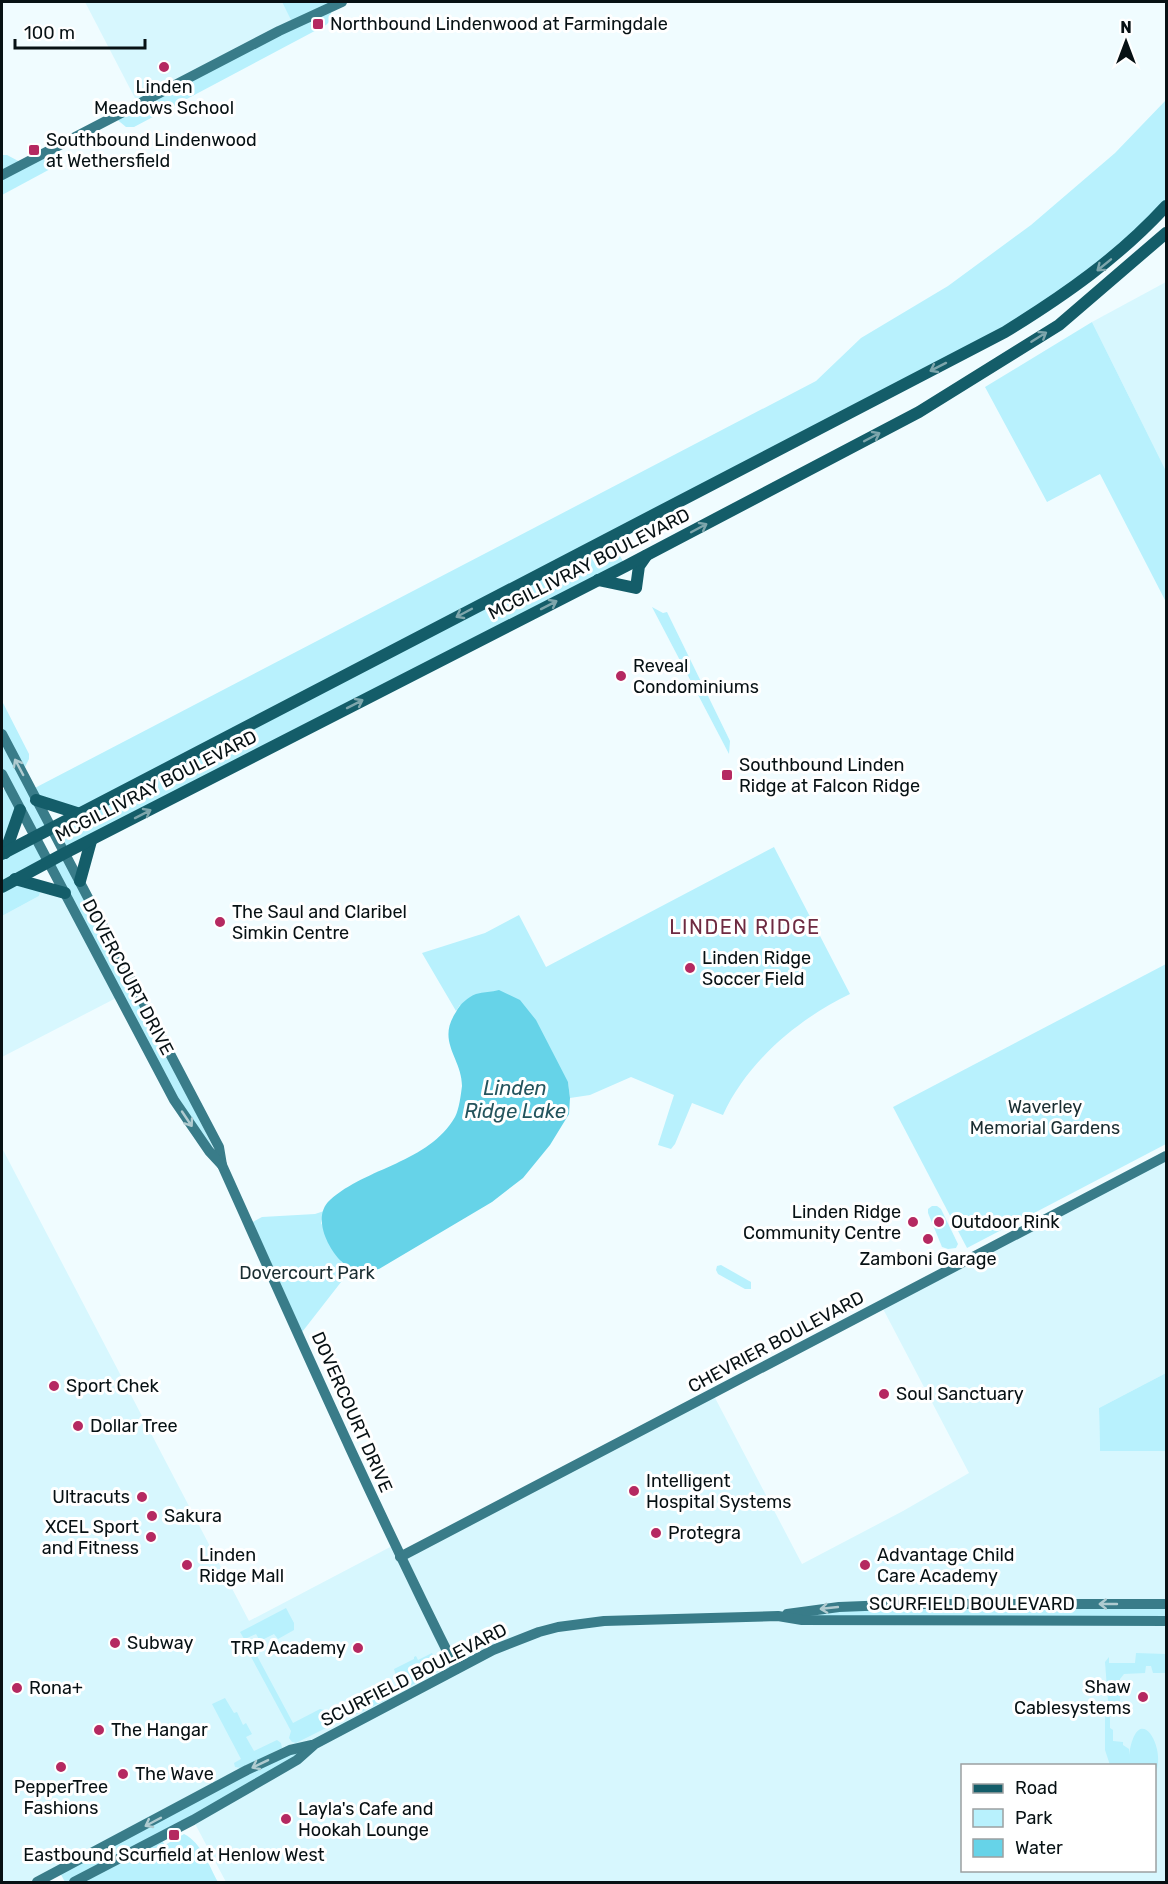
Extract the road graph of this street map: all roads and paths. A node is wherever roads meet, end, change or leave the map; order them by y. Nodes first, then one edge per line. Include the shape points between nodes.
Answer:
1 (342, 2) edge
2 (2, 175) edge
3 (1167, 206) edge
4 (1167, 233) edge
5 (647, 555) junction
6 (598, 580) junction
7 (2, 734) edge
8 (2, 774) edge
9 (36, 800) junction
10 (20, 810) junction
11 (80, 814) junction
12 (52, 829) junction
13 (35, 837) junction
14 (91, 840) junction
15 (3, 853) edge
16 (65, 853) junction
17 (48, 862) junction
18 (15, 879) junction
19 (80, 881) junction
20 (2, 887) edge
21 (65, 893) junction
22 (1167, 1156) edge
23 (222, 1165) junction
24 (400, 1557) junction
25 (1167, 1604) edge
26 (778, 1616) junction
27 (1167, 1621) edge
28 (456, 1669) junction
29 (315, 1744) junction
30 (37, 1882) edge
31 (74, 1882) edge

1 - 2 street
3 -> 11 main road, MCGILLIVRAY BOULEVARD via 1080,284 1005,332
5 -> 4 main road, MCGILLIVRAY BOULEVARD via 920,412 1059,325
5 - 6 main road, MCGILLIVRAY BOULEVARD
5 - 6 main road via 639,566 636,588
14 -> 6 main road, MCGILLIVRAY BOULEVARD
9 -> 7 street, DOVERCOURT DRIVE
8 - 10 street, DOVERCOURT DRIVE
9 - 11 main road
9 - 12 street, DOVERCOURT DRIVE
10 - 13 street, DOVERCOURT DRIVE
10 - 15 main road
11 - 12 main road, MCGILLIVRAY BOULEVARD
12 - 13 main road, MCGILLIVRAY BOULEVARD
12 - 16 street, DOVERCOURT DRIVE
13 - 15 main road, MCGILLIVRAY BOULEVARD
13 - 17 street, DOVERCOURT DRIVE
14 - 16 main road, MCGILLIVRAY BOULEVARD
14 - 19 main road
16 - 17 main road, MCGILLIVRAY BOULEVARD
16 - 19 street, DOVERCOURT DRIVE
17 - 18 main road, MCGILLIVRAY BOULEVARD
17 - 21 street, DOVERCOURT DRIVE
18 - 20 main road, MCGILLIVRAY BOULEVARD
18 - 21 main road
19 - 23 street, DOVERCOURT DRIVE via 219,1147
21 -> 23 street, DOVERCOURT DRIVE via 174,1100
22 - 24 street, CHEVRIER BOULEVARD
23 - 24 street, DOVERCOURT DRIVE
24 - 28 street, DOVERCOURT DRIVE
25 -> 26 street, SCURFIELD BOULEVARD via 916,1604 839,1607
26 - 27 street, SCURFIELD BOULEVARD via 802,1620
26 - 28 street, SCURFIELD BOULEVARD via 604,1621 567,1626 515,1640
28 - 29 street, SCURFIELD BOULEVARD
29 -> 30 street, SCURFIELD BOULEVARD via 290,1750 247,1770
29 - 31 street, SCURFIELD BOULEVARD via 297,1760 193,1820

